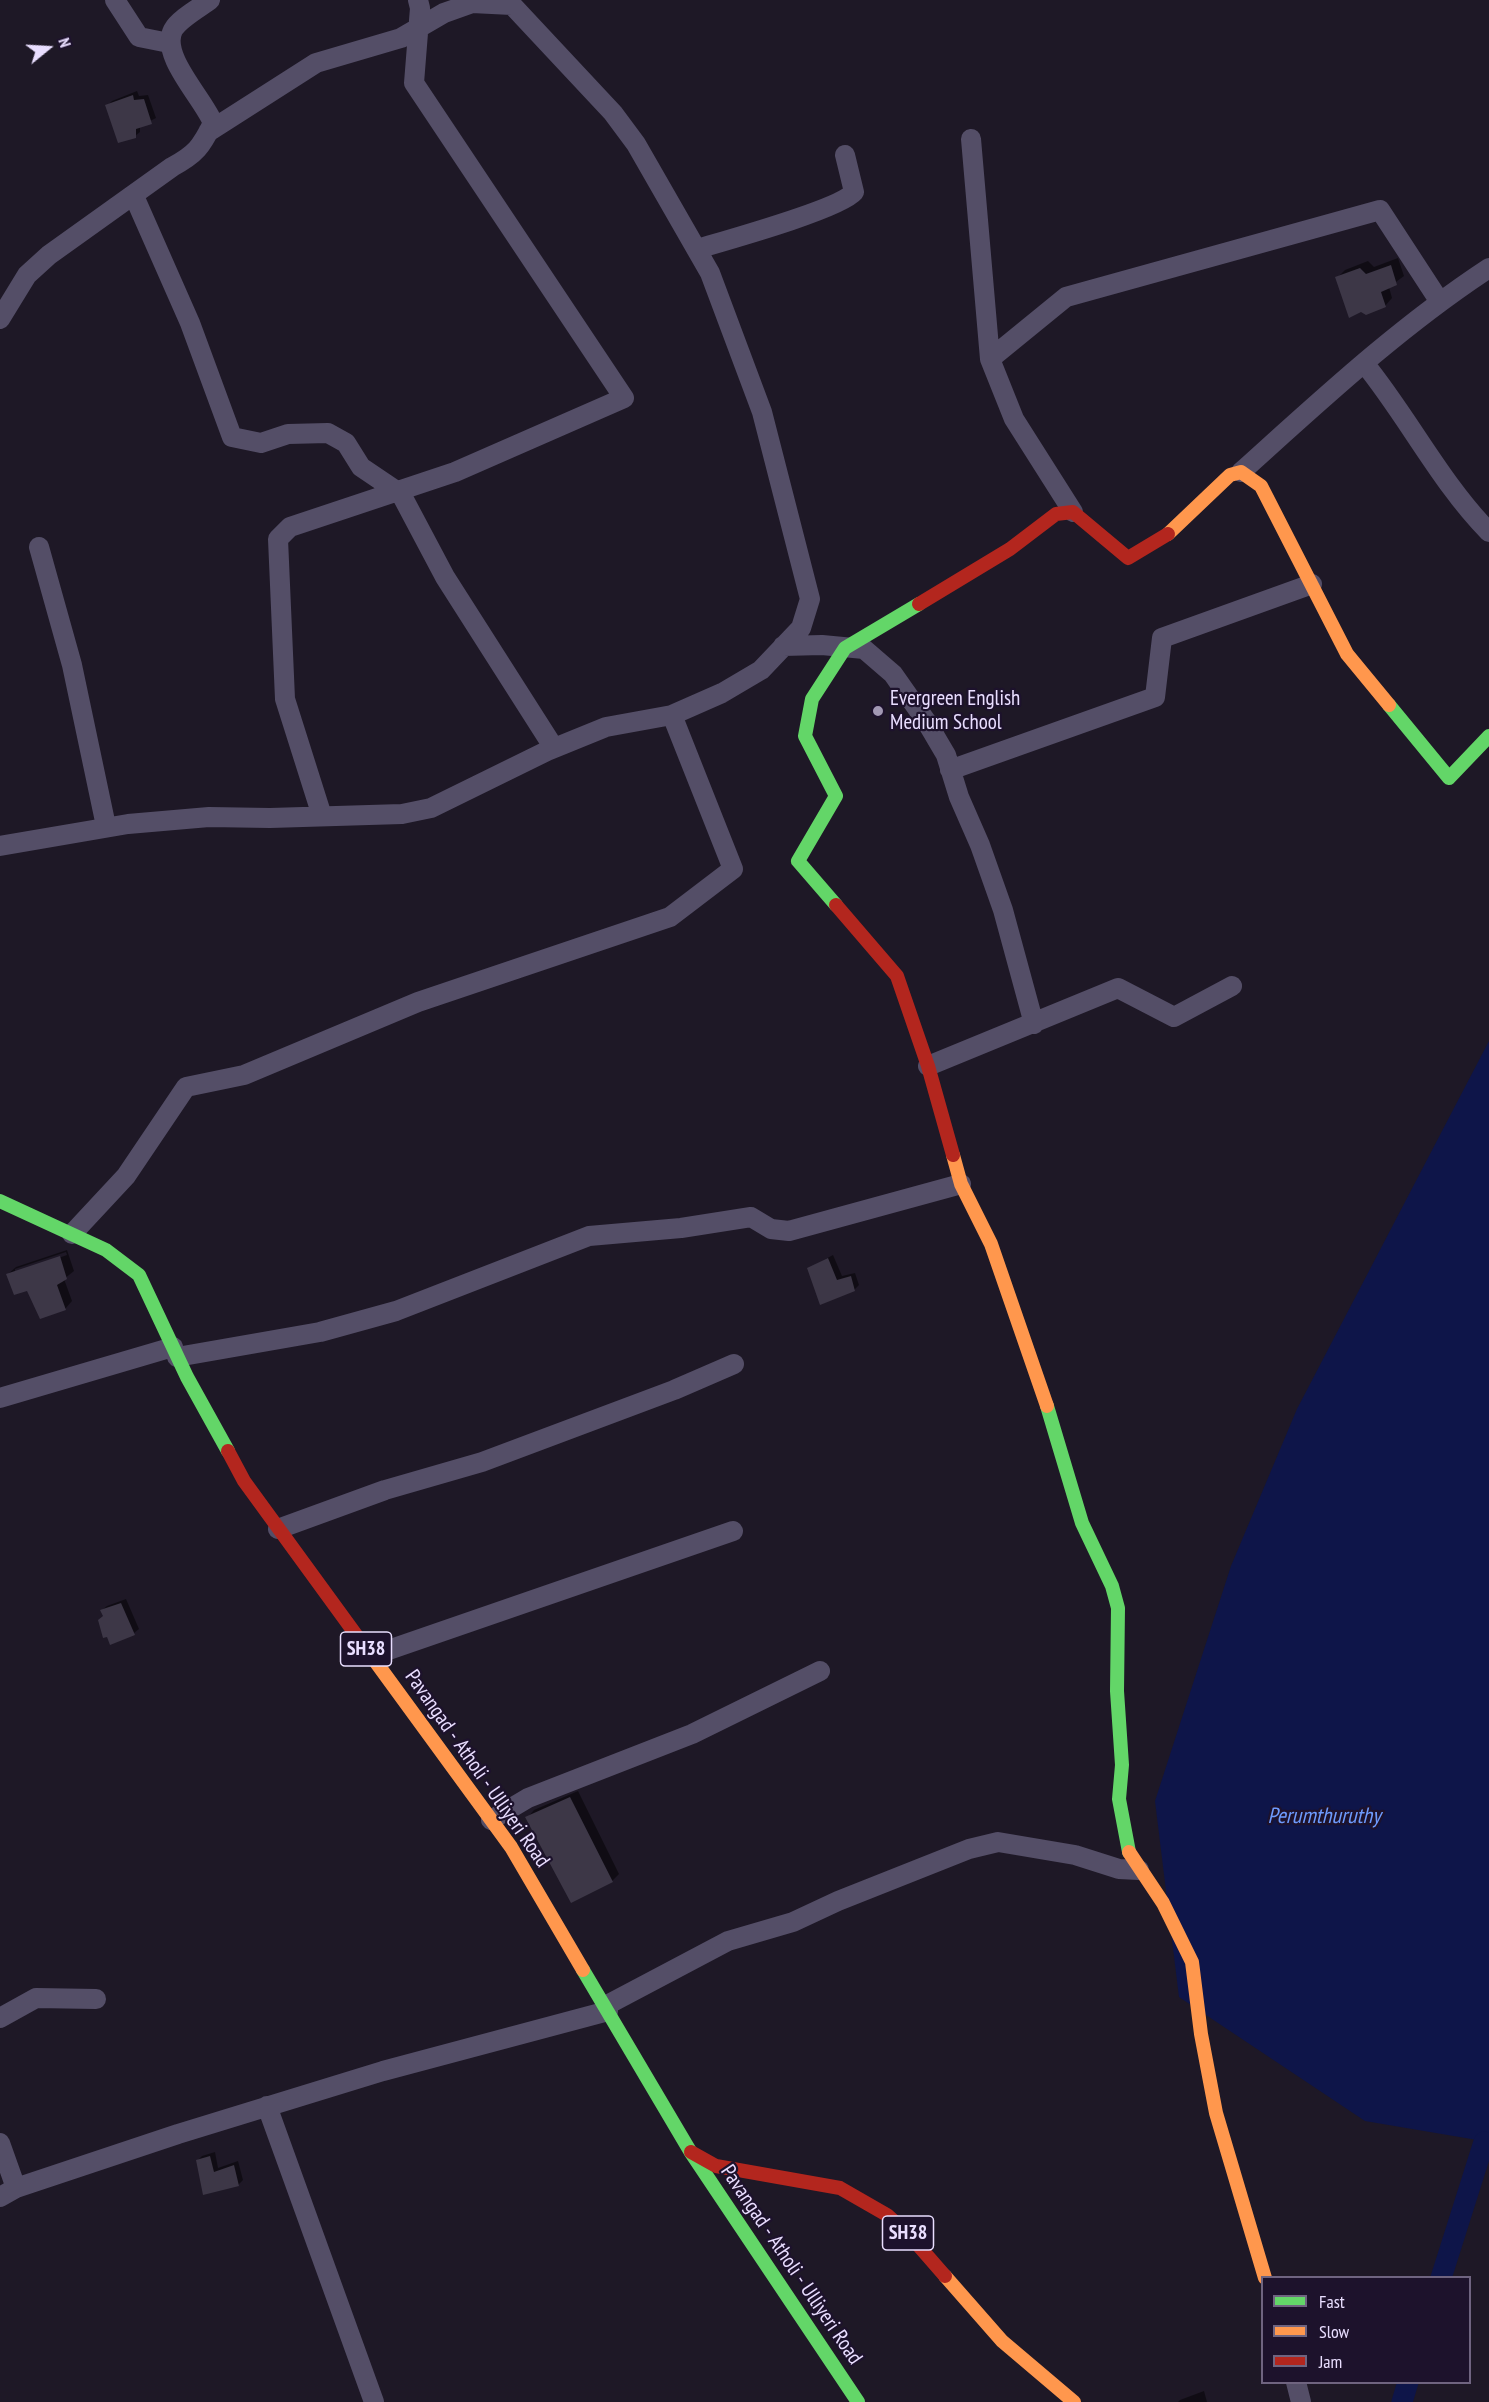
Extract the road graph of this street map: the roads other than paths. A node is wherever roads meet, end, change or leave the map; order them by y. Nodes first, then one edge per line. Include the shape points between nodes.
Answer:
1 (116, 0) edge
2 (210, 0) edge
3 (418, 0) edge
4 (418, 28) junction
5 (169, 42) junction
6 (208, 132) junction
7 (971, 138) dead end
8 (845, 155) dead end
9 (134, 196) junction
10 (697, 249) junction
11 (1489, 268) edge
12 (1440, 302) junction
13 (0, 319) edge
14 (990, 359) junction
15 (1364, 363) junction
16 (1241, 471) junction
17 (398, 492) junction
18 (1073, 512) junction
19 (1489, 532) edge
20 (39, 547) dead end
21 (1312, 584) junction
22 (783, 646) junction
23 (845, 648) junction
24 (672, 715) junction
25 (1489, 736) edge
26 (554, 748) junction
27 (951, 770) junction
28 (322, 816) junction
29 (106, 826) junction
30 (0, 846) edge
31 (1233, 986) dead end
32 (1034, 1024) junction
33 (928, 1066) junction
34 (961, 1184) junction
35 (0, 1201) edge
36 (72, 1234) junction
37 (175, 1352) junction
38 (734, 1364) dead end
39 (0, 1398) edge
40 (278, 1528) junction
41 (733, 1531) dead end
42 (371, 1656) junction
43 (820, 1671) dead end
44 (491, 1820) junction
45 (1139, 1870) junction
46 (96, 1999) dead end
47 (607, 2009) junction
48 (0, 2018) edge
49 (267, 2106) junction
50 (0, 2143) edge
51 (690, 2151) junction
52 (8, 2193) edge
53 (1265, 2276) edge
54 (1296, 2384) edge
55 (374, 2402) edge
56 (858, 2402) edge
57 (1074, 2402) edge
58 (1301, 2402) edge

1 - 5 street via 139,37
2 - 5 street via 174,28
3 - 4 street
4 - 6 street via 401,38 316,63
4 - 10 street via 472,3 512,5 613,113 636,144
4 - 17 street via 414,83 624,398 456,472
5 - 6 street via 174,58 208,110 213,123
6 - 9 street via 193,155
7 - 14 street
8 - 10 street via 854,192 850,197 822,210
9 - 13 street via 49,255 27,275
9 - 17 street via 190,323 232,437 261,443 288,434 328,433 346,443 361,467
10 - 22 street via 710,273 762,412 810,599 801,628
11 - 12 street
12 - 14 street via 1380,210 1066,297
12 - 15 street
14 - 18 street via 1014,419
15 - 16 street
15 - 19 street via 1420,444
16 - 18 street via 1230,475 1168,534 1128,558
16 - 21 street via 1261,486
17 - 26 street via 445,577
17 - 28 street via 290,527 278,539 285,699
18 - 23 street via 1056,514 1010,549
20 - 29 street via 72,665
21 - 25 street via 1347,654 1449,778
21 - 27 street via 1162,638 1155,697
22 - 23 street
22 - 24 street via 761,670
23 - 27 street via 864,650 893,674 926,721
23 - 33 street via 812,699 805,736 836,796 798,861 897,976
24 - 26 street via 606,727
24 - 36 street via 733,869 670,916 418,1002 244,1075 186,1087 126,1176
26 - 28 street via 431,808 402,814
27 - 32 street via 1003,910
28 - 29 street via 209,817
29 - 30 street
31 - 32 street via 1173,1017 1118,988
32 - 33 street
33 - 34 street
34 - 37 street via 789,1231 771,1229 751,1217 589,1236 396,1311 320,1332
34 - 45 street via 991,1244 1035,1367 1082,1523 1112,1586 1118,1608 1117,1691 1122,1765 1119,1799 1129,1854
35 - 36 street, Pavangad - Atholi - Ulliyeri Road / SH38
36 - 37 street, Pavangad - Atholi - Ulliyeri Road / SH38 via 106,1250 139,1275
37 - 39 street
37 - 40 street, Pavangad - Atholi - Ulliyeri Road / SH38 via 244,1481
38 - 40 street via 482,1462 385,1490
40 - 42 street, Pavangad - Atholi - Ulliyeri Road / SH38
41 - 42 street
42 - 44 street, Pavangad - Atholi - Ulliyeri Road / SH38
43 - 44 street via 692,1734 528,1798
44 - 47 street, Pavangad - Atholi - Ulliyeri Road / SH38
45 - 47 street via 998,1842 969,1849 793,1922 728,1941
45 - 53 street via 1163,1903 1192,1962 1216,2113
46 - 48 street via 36,1998
47 - 49 street
47 - 51 street, Pavangad - Atholi - Ulliyeri Road / SH38
49 - 52 street
49 - 55 street
50 - 52 street
51 - 56 street, Pavangad - Atholi - Ulliyeri Road / SH38
51 - 57 street, Pavangad - Atholi - Ulliyeri Road / SH38 via 716,2166 840,2188 878,2209 911,2237 1002,2341
54 - 58 street

